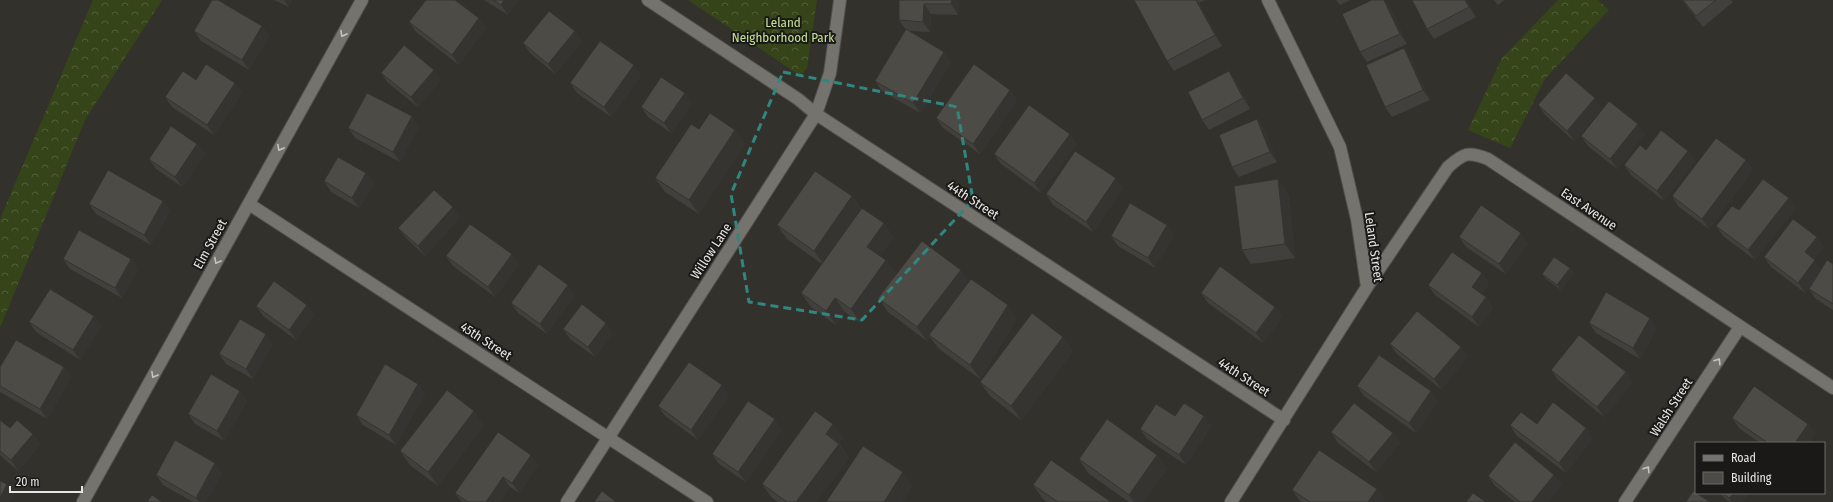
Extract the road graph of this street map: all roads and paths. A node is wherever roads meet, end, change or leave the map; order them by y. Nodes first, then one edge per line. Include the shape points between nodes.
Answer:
1 (362, 0) edge
2 (648, 0) edge
3 (840, 0) edge
4 (1268, 0) edge
5 (816, 114) junction
6 (249, 204) junction
7 (1368, 287) junction
8 (1740, 327) junction
9 (1833, 388) edge
10 (1284, 420) junction
11 (609, 438) junction
12 (83, 502) edge
13 (567, 502) edge
14 (707, 502) edge
15 (1231, 502) edge
16 (1625, 502) edge

1 -> 6 street, Elm Street
2 - 5 street, 44th Street via 798,99
3 - 5 street, Willow Lane via 830,73
4 - 7 street, Leland Street via 1340,147 1357,219
5 - 10 street, 44th Street
5 - 11 street, Willow Lane
6 - 11 street, 45th Street
6 -> 12 street, Elm Street
7 - 8 street, East Avenue via 1448,167 1460,157 1474,153 1488,159
7 - 10 street, Leland Street
8 - 9 street, East Avenue
16 -> 8 street, Walsh Street
10 - 15 street, Leland Street
11 - 13 street, Willow Lane
11 - 14 street, 45th Street

